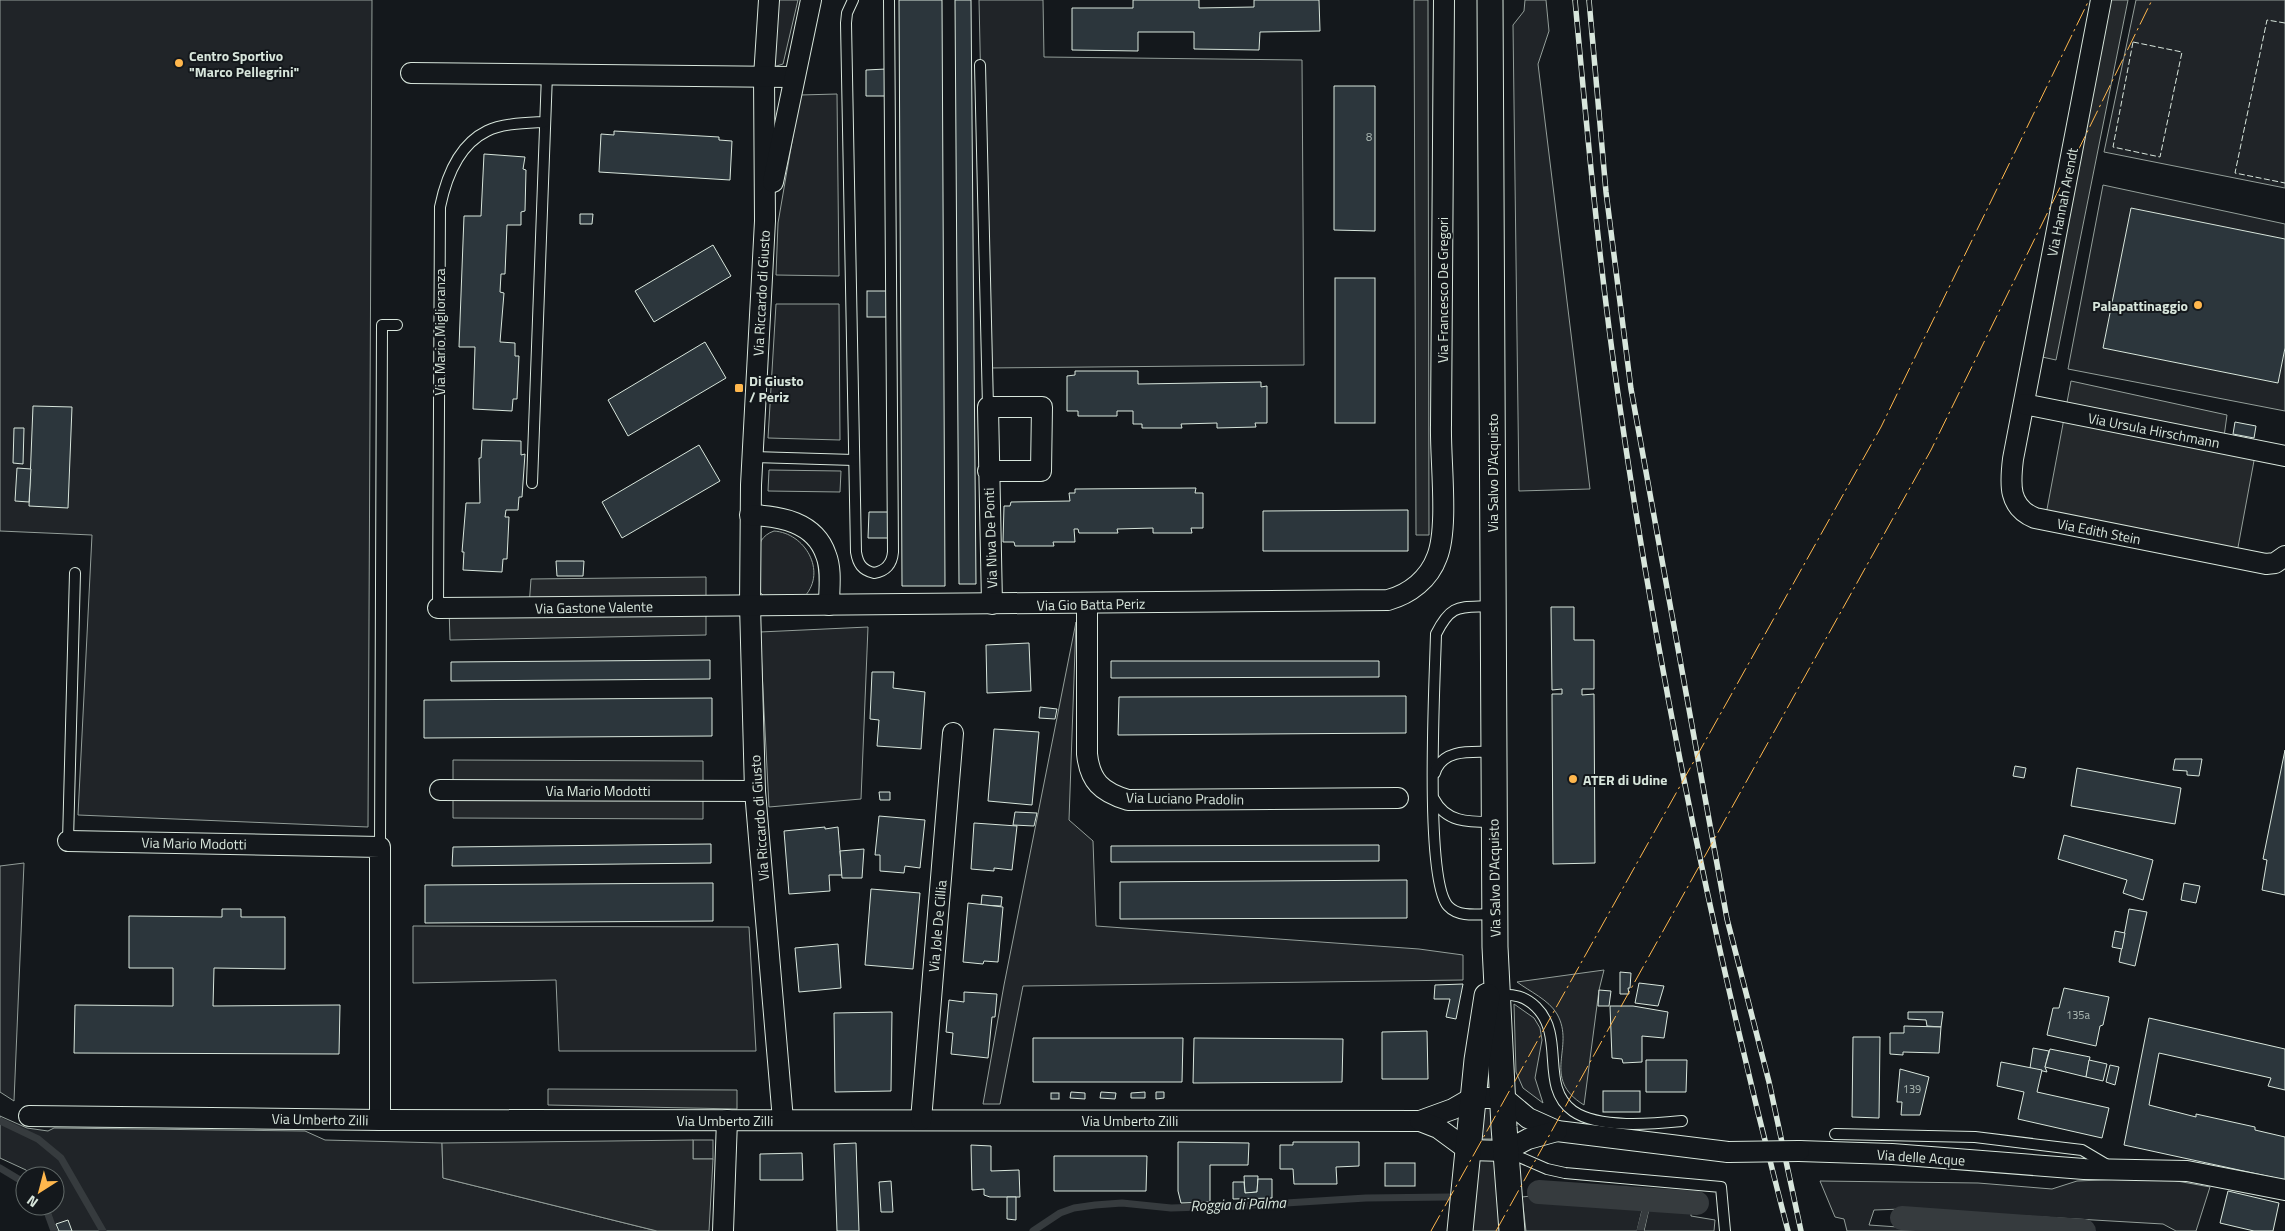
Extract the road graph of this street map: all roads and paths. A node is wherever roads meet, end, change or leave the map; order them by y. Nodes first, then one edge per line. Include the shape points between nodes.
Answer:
1 (769, 0) edge
2 (811, 0) edge
3 (853, 0) edge
4 (889, 0) edge
5 (1444, 0) edge
6 (1490, 0) edge
7 (2101, 0) edge
8 (980, 65) dead end
9 (411, 72) dead end
10 (546, 74) junction
11 (764, 77) junction
12 (794, 77) junction
13 (545, 122) junction
14 (765, 220) junction
15 (397, 325) dead end
16 (2024, 404) junction
17 (988, 407) junction
18 (2285, 456) edge
19 (752, 457) junction
20 (854, 460) junction
21 (988, 471) junction
22 (532, 483) dead end
23 (750, 515) junction
24 (2285, 556) edge
25 (75, 573) dead end
26 (1425, 577) joint
27 (992, 604) junction
28 (1087, 604) junction
29 (750, 605) junction
30 (829, 605) junction
31 (1493, 606) junction
32 (438, 608) joint
33 (953, 733) dead end
34 (1494, 752) junction
35 (1432, 780) junction
36 (440, 790) dead end
37 (755, 791) junction
38 (1433, 797) junction
39 (1398, 798) dead end
40 (1494, 822) junction
41 (68, 841) joint
42 (380, 847) junction
43 (1495, 914) junction
44 (1492, 996) junction
45 (1472, 1098) junction
46 (1504, 1098) junction
47 (29, 1116) dead end
48 (380, 1120) junction
49 (727, 1120) junction
50 (783, 1120) junction
51 (921, 1120) junction
52 (1420, 1121) junction
53 (1682, 1121) dead end
54 (1557, 1131) junction
55 (1835, 1134) dead end
56 (1468, 1150) junction
57 (1505, 1151) junction
58 (2114, 1169) junction
59 (2285, 1190) edge
60 (723, 1231) edge
61 (1460, 1231) edge
62 (1512, 1231) edge
63 (1724, 1231) edge

1 - 11 street, Via Riccardo di Giusto
2 - 12 street, Via Riccardo di Giusto
3 - 20 lane via 846,23
4 - 20 lane via 893,552 890,564 880,572 867,571 858,561
5 - 26 street, Via Francesco De Gregori via 1442,530 1437,558
6 - 31 street, Via Salvo D'Acquisto
7 - 16 street, Via Hannah Arendt
8 - 17 lane
9 - 10 street
10 - 11 street
10 - 13 lane
11 - 12 street
11 - 14 street, Via Riccardo di Giusto
12 - 14 street, Via Riccardo di Giusto
13 - 22 lane
13 - 32 lane, Via Mario Miglioranza via 488,130 461,154 444,187 440,207
14 - 19 street, Via Riccardo di Giusto
15 - 42 lane via 382,325
16 - 18 street, Via Ursula Hirschmann
16 - 24 street, Via Edith Stein via 2010,480 2014,501 2028,515 2266,564 2280,561
17 - 21 street, Via Niva De Ponti
17 - 21 street, Via Niva De Ponti via 1042,407 1042,471
19 - 20 lane
19 - 23 street, Via Riccardo di Giusto
21 - 27 street, Via Niva De Ponti
23 - 29 street, Via Riccardo di Giusto
23 - 30 street via 791,520 806,528 818,541 826,554
25 - 41 lane
26 - 28 street, Via Gio Batta Periz via 1403,596 1388,600
27 - 28 street, Via Gio Batta Periz
27 - 30 street, Via Gio Batta Periz
28 - 39 street, Via Luciano Pradolin via 1089,769 1098,785 1113,796 1128,800
29 - 30 street, Via Gio Batta Periz
29 - 32 street, Via Gastone Valente
29 - 37 street, Via Riccardo di Giusto
31 - 34 street, Via Salvo D'Acquisto
31 - 35 lane via 1459,608 1445,616 1436,634
33 - 51 street, Via Jole De Cillia
34 - 35 lane via 1450,755 1440,761
34 - 40 street, Via Salvo D'Acquisto
35 - 38 lane
36 - 37 street, Via Mario Modotti
37 - 50 street, Via Riccardo di Giusto
38 - 40 lane via 1439,809 1453,818 1466,822
38 - 43 lane via 1437,872 1442,896 1448,907 1461,914
40 - 43 street, Via Salvo D'Acquisto
41 - 42 street, Via Mario Modotti
42 - 48 street
43 - 44 street, Via Salvo D'Acquisto
44 - 45 street, Via Salvo D'Acquisto
44 - 46 street, Via Salvo D'Acquisto
44 - 53 lane via 1524,998 1545,1017 1552,1034 1557,1089 1575,1112 1593,1119 1624,1123
45 - 46 street
45 - 52 street, Via Umberto Zilli
45 - 56 street, Via Salvo D'Acquisto
46 - 54 street, Via delle Acque via 1528,1118
46 - 57 street, Via Salvo D'Acquisto
47 - 48 street, Via Umberto Zilli
48 - 49 street, Via Umberto Zilli
49 - 50 street, Via Umberto Zilli
49 - 60 street
50 - 51 street, Via Umberto Zilli
51 - 52 street, Via Umberto Zilli
52 - 56 street, Via Umberto Zilli via 1438,1128
54 - 57 street, Via delle Acque via 1528,1139
54 - 58 street, Via delle Acque, bridge via 1728,1152 1892,1154
55 - 58 lane via 1975,1137 2082,1150
56 - 57 street
56 - 61 street, Via Salvo D'Acquisto
57 - 62 street, Via Salvo D'Acquisto
57 - 63 lane via 1565,1173 1721,1187
58 - 59 street, Via delle Acque via 2187,1171

